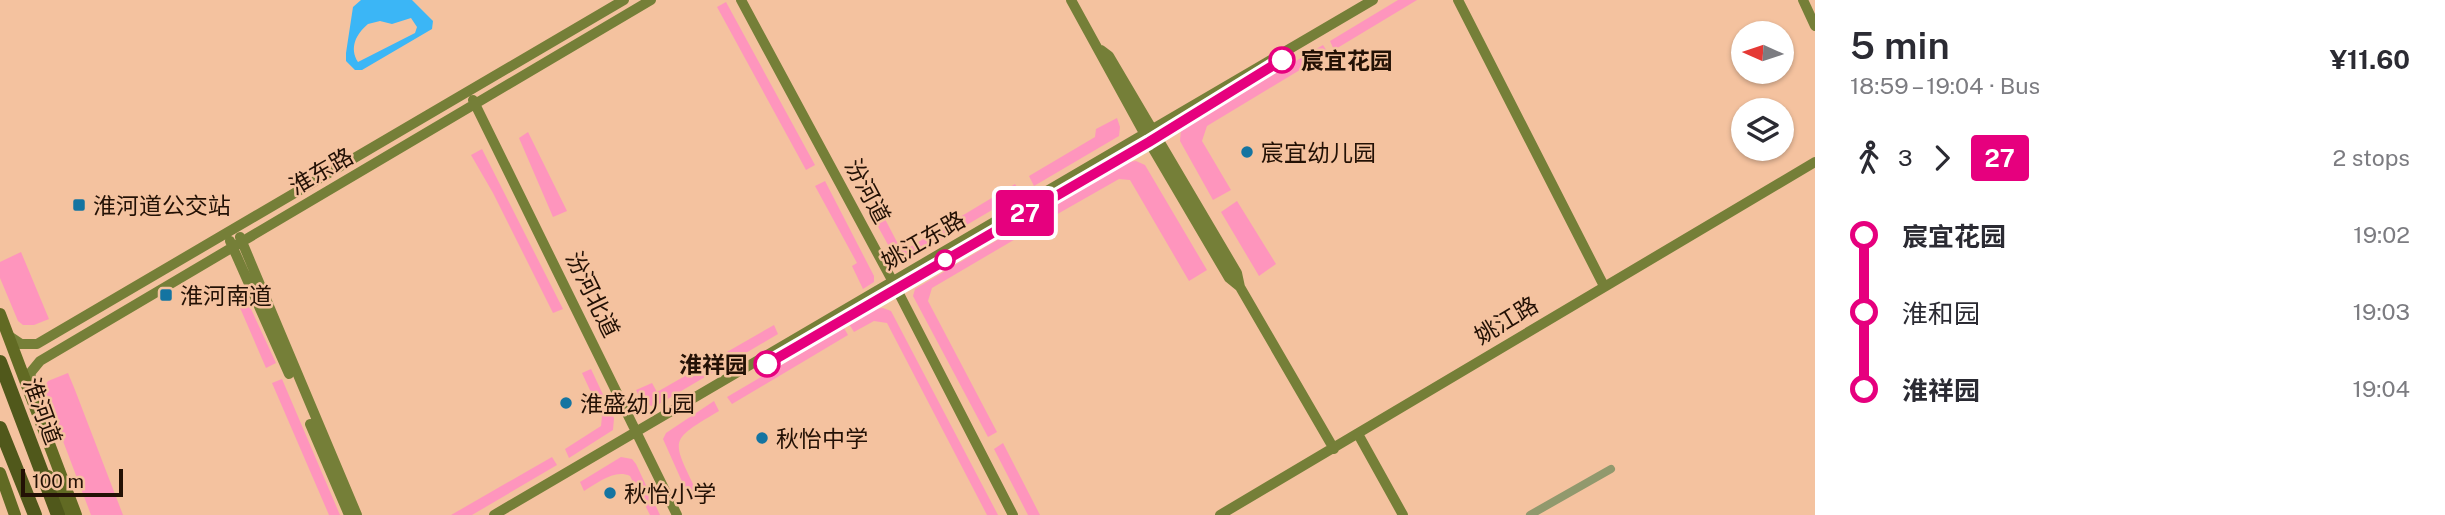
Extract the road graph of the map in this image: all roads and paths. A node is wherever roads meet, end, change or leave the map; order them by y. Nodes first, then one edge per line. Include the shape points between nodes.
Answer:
1 (624, 0) edge
2 (650, 0) edge
3 (741, 0) edge
4 (1071, 0) edge
5 (1373, 0) edge
6 (1380, 0) edge
7 (1458, 0) edge
8 (1803, 0) edge
9 (1815, 26) edge
10 (469, 91) junction
11 (475, 104) junction
12 (1151, 136) junction
13 (1815, 162) edge
14 (230, 231) junction
15 (238, 244) junction
16 (895, 285) junction
17 (1604, 286) junction
18 (0, 314) edge
19 (9, 336) junction
20 (0, 362) edge
21 (29, 390) junction
22 (0, 428) edge
23 (1358, 434) junction
24 (638, 435) junction
25 (31, 446) junction
26 (1334, 449) junction
27 (11, 458) junction
28 (1611, 469) dead end
29 (0, 473) edge
30 (15, 515) edge
31 (23, 515) edge
32 (35, 515) edge
33 (58, 515) edge
34 (70, 515) edge
35 (76, 515) edge
36 (349, 515) edge
37 (357, 515) edge
38 (494, 515) edge
39 (508, 515) edge
40 (677, 515) edge
41 (1013, 515) edge
42 (1220, 515) edge
43 (1403, 515) edge
44 (1530, 515) edge

1 - 10 street, 淮东路
2 - 11 street, 淮东路
3 - 16 street, 汾河道
4 - 12 street
5 - 12 street, 姚江东路
6 - 12 street, 姚江东路
7 - 17 street
8 - 9 street
10 - 11 street, 汾河北道
10 - 14 street, 淮东路
11 - 15 street, 淮东路
11 - 24 street, 汾河北道
12 - 16 street, 姚江东路
12 - 26 street via 1229,278 1240,287
13 - 17 street, 姚江路
14 - 15 street
14 - 19 street, 淮东路 via 37,344 21,344
15 - 21 street, 淮东路 via 40,360 31,372
15 - 36 street
15 - 37 street
16 - 24 street, 姚江东路
16 - 41 street, 汾河道
17 - 23 street, 姚江路
18 - 19 main road
19 - 21 main road
20 - 25 highway, 淮河道
21 - 35 main road
22 - 27 highway, 淮河道
23 - 26 street, 姚江路
23 - 43 street
24 - 38 street, 姚江东路
24 - 39 street, 姚江东路
24 - 40 street, 汾河北道
25 - 33 highway, 淮河道
25 - 34 main road
26 - 42 street, 姚江路
27 - 31 highway
27 - 32 highway, 淮河道
28 - 44 street
29 - 30 main road

